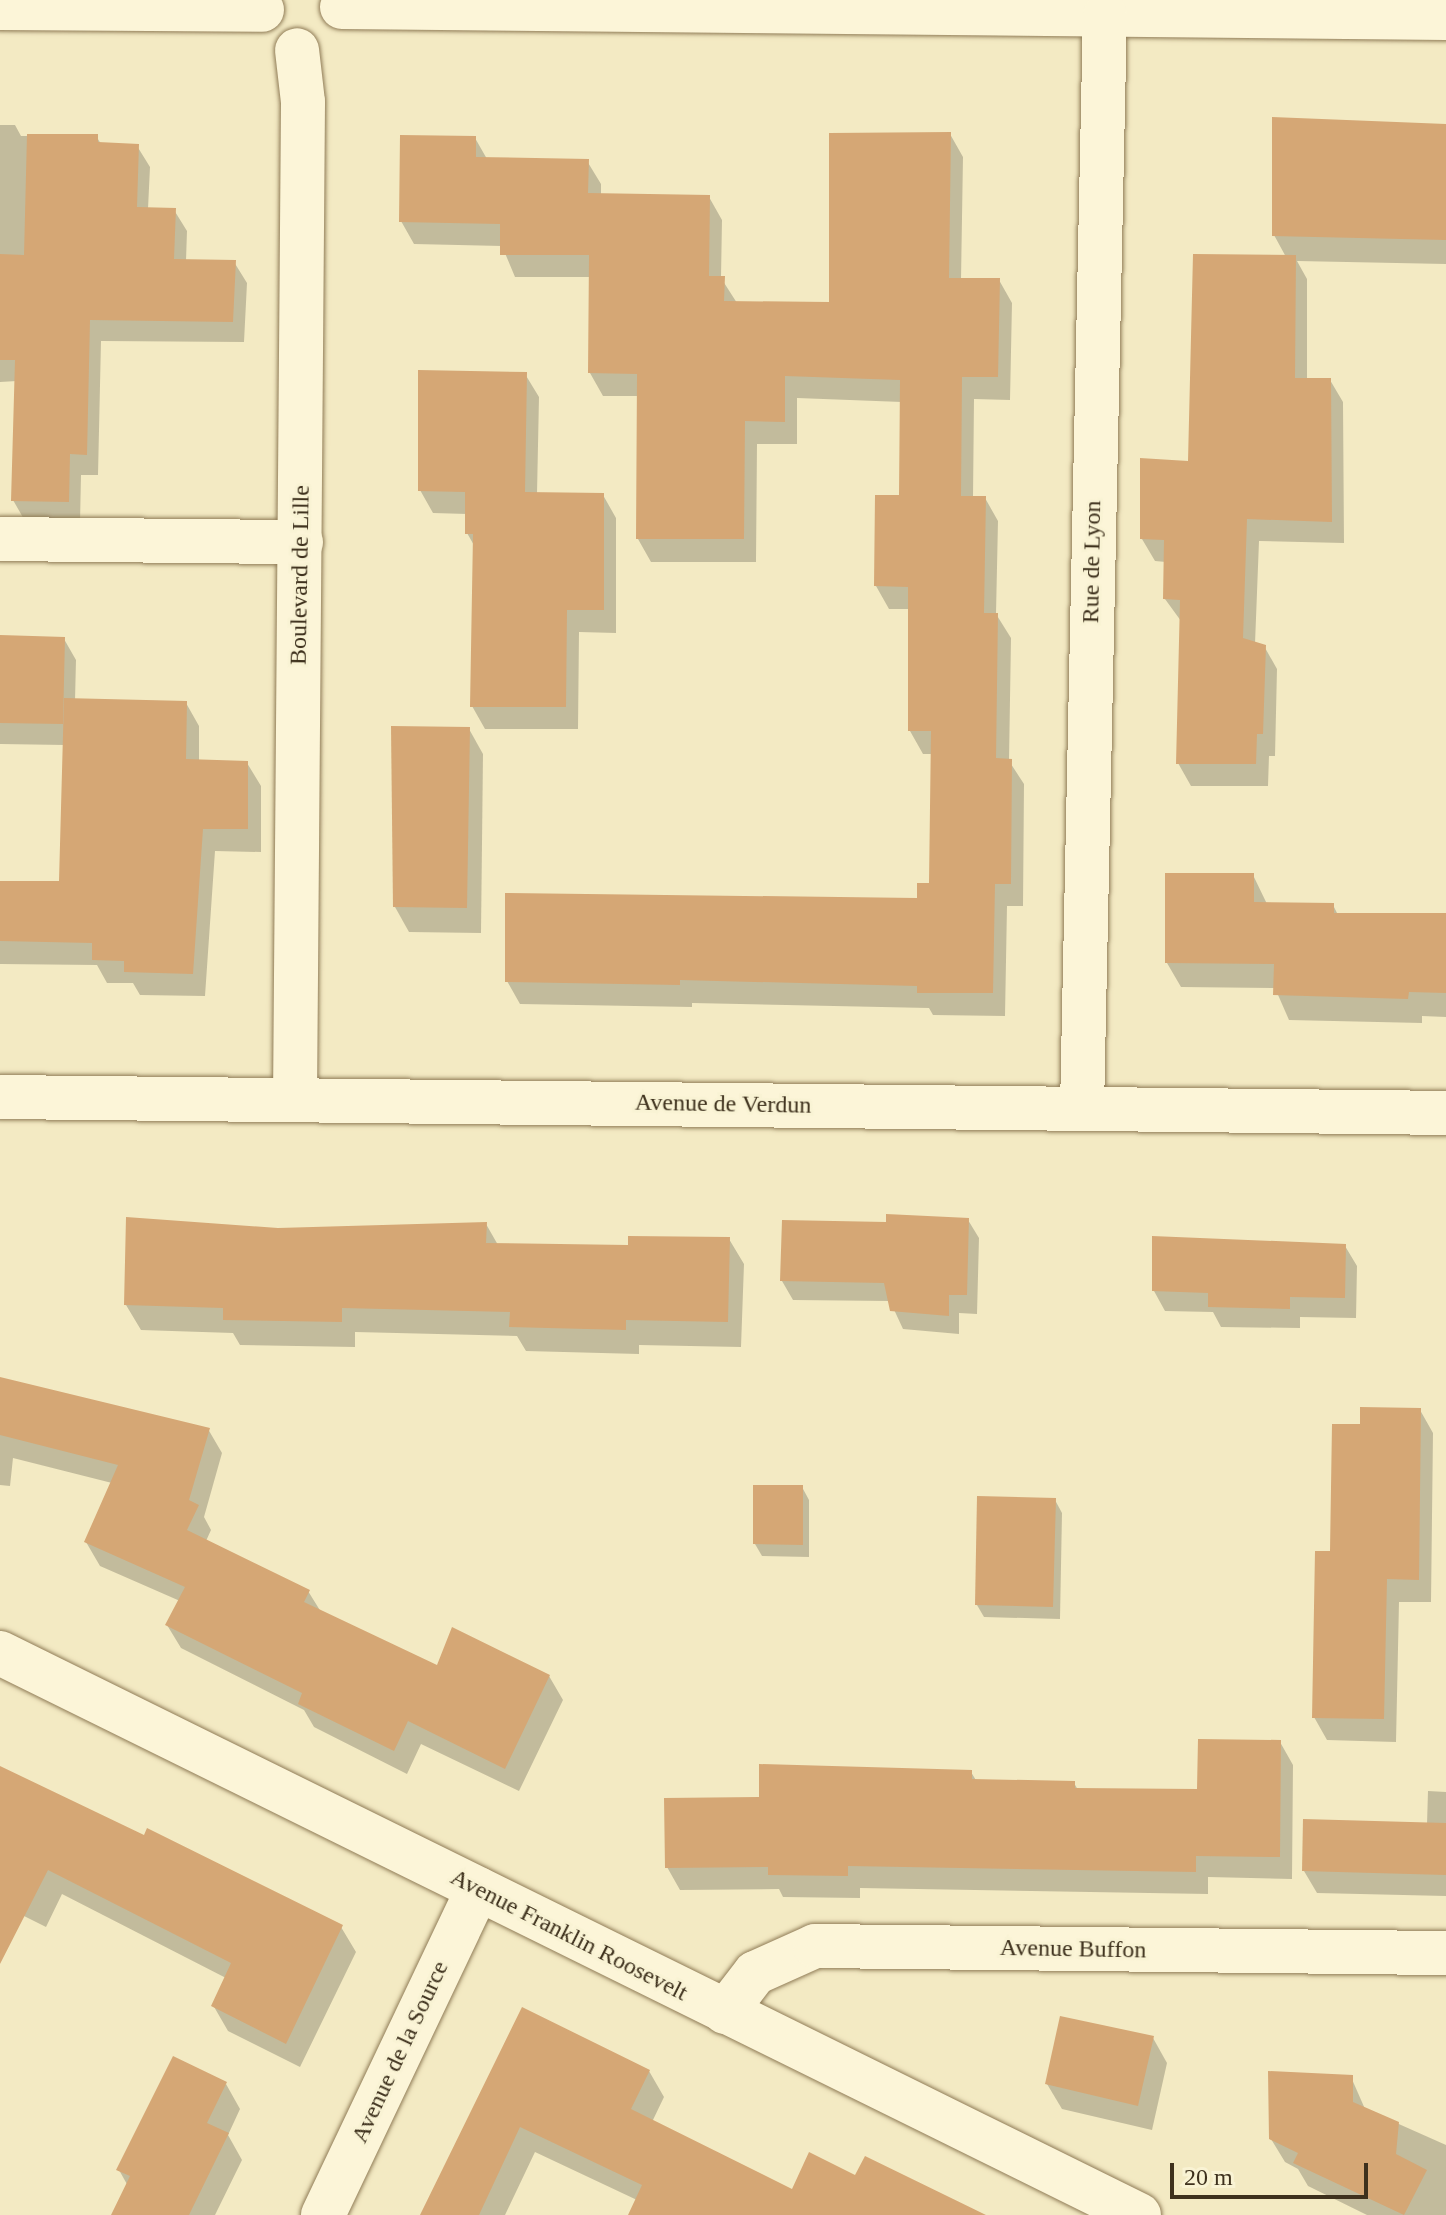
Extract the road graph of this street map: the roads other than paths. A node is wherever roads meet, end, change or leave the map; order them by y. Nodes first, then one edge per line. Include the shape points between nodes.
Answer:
1 (341, 4) edge
2 (263, 5) edge
3 (0, 8) edge
4 (1105, 15) junction
5 (1446, 18) edge
6 (297, 50) junction
7 (0, 539) edge
8 (301, 542) junction
9 (0, 1097) edge
10 (295, 1100) junction
11 (1082, 1109) junction
12 (1446, 1113) edge
13 (0, 1653) edge
14 (478, 1889) junction
15 (1446, 1953) edge
16 (725, 2012) junction
17 (323, 2215) edge
18 (1139, 2215) edge

1 - 4 street
1 - 6 street via 334,34 311,49
2 - 3 street
2 - 6 street via 268,32
4 - 5 street
4 - 11 street, Rue de Lyon
6 - 8 street, Boulevard de Lille via 303,102
7 - 8 street
8 - 10 street, Boulevard de Lille
9 - 10 street, Avenue de Verdun
10 - 11 street, Avenue de Verdun
11 - 12 street, Avenue de Verdun
13 - 14 street, Avenue Franklin Roosevelt
14 - 16 street, Avenue Franklin Roosevelt
14 - 17 street, Avenue de la Source
15 - 16 street, Avenue Buffon via 815,1946 755,1973
16 - 18 street, Avenue Franklin Roosevelt

